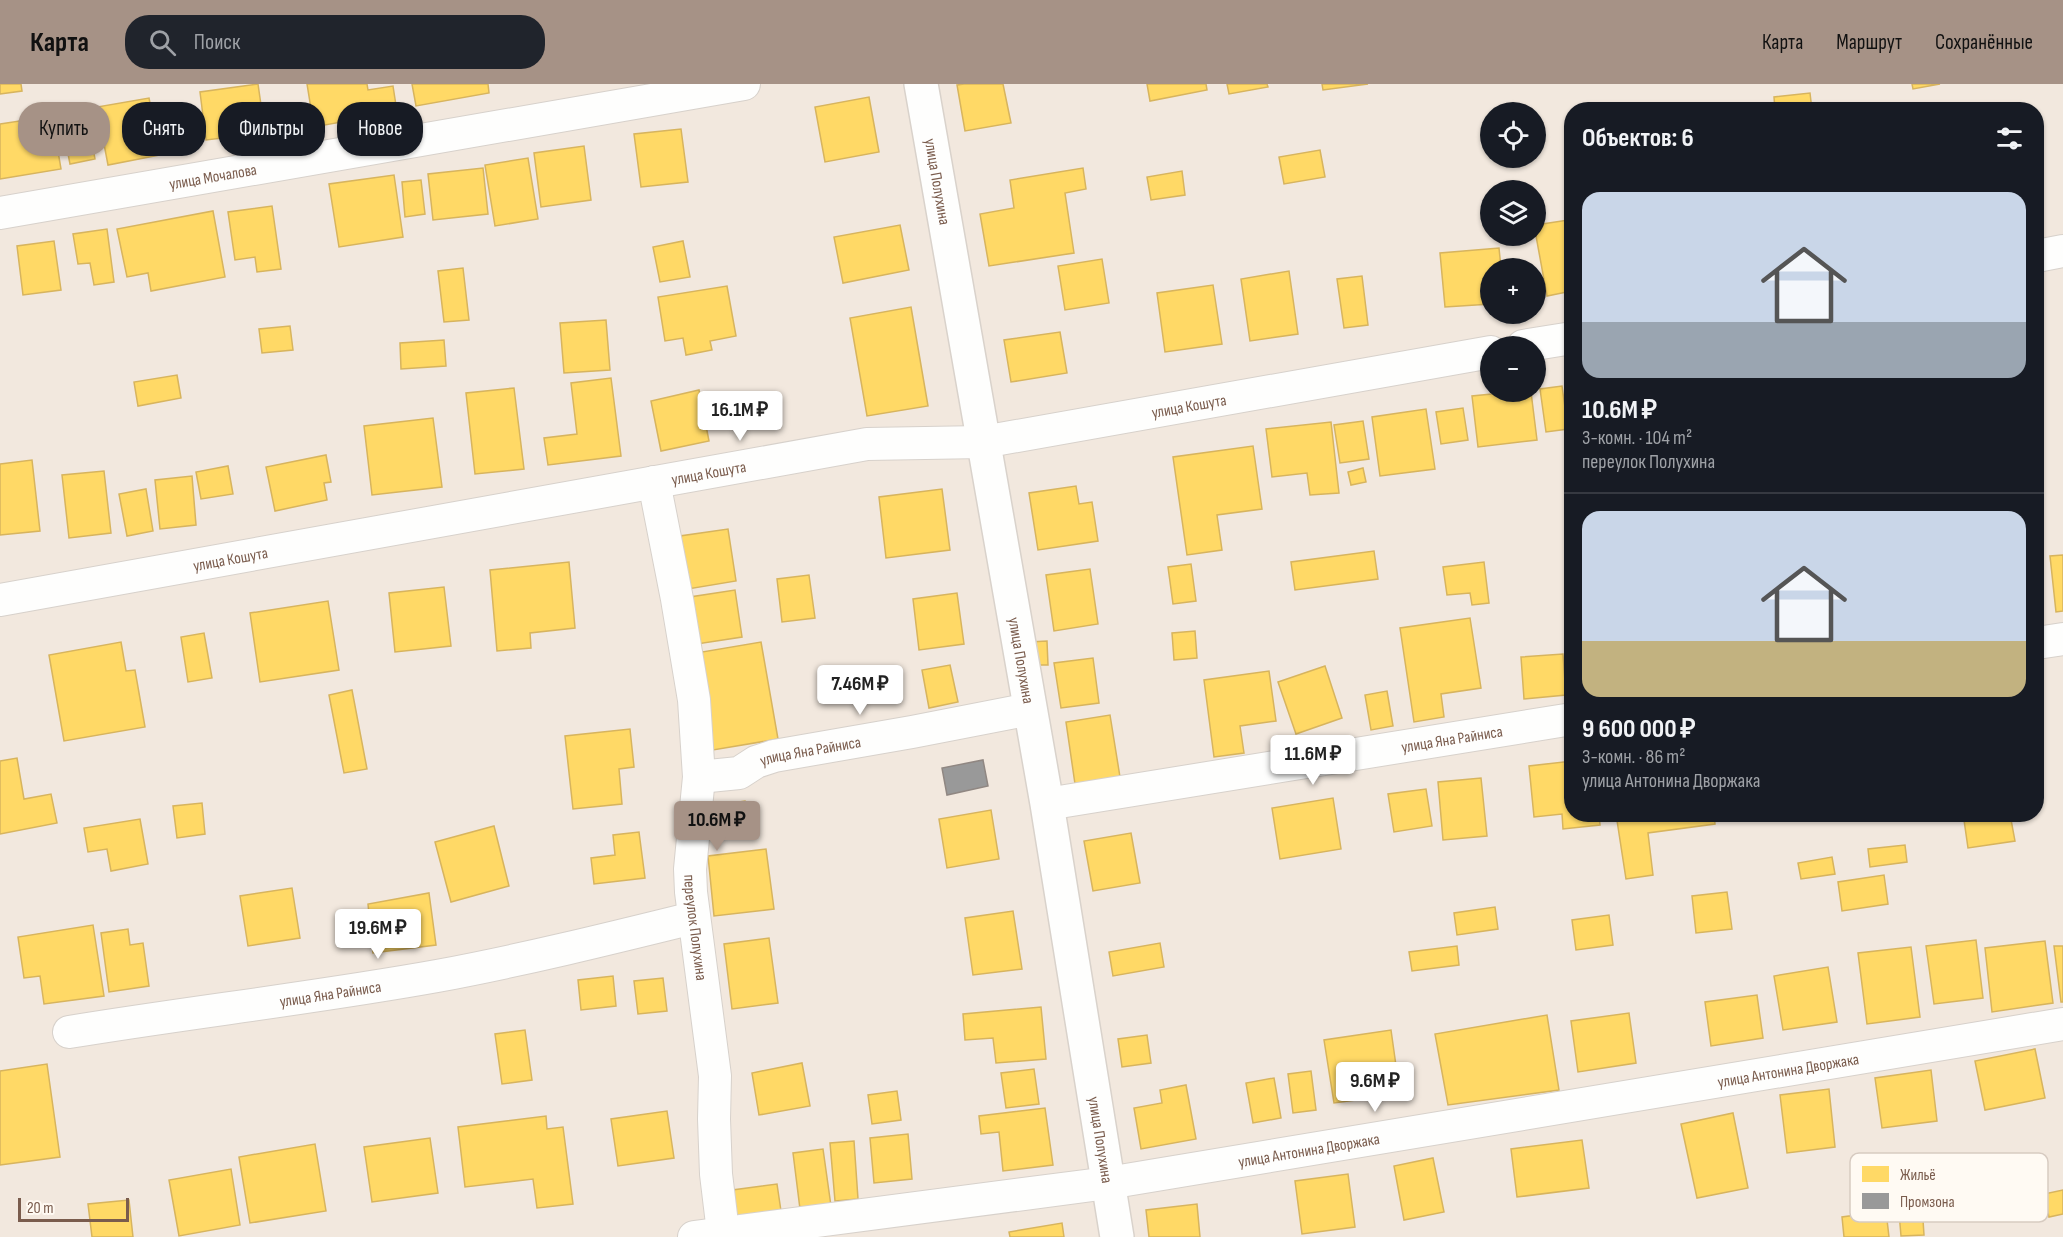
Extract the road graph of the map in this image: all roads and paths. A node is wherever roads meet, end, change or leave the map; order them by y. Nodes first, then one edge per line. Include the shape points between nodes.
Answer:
1 (744, 84) edge
2 (921, 84) edge
3 (0, 213) edge
4 (2063, 251) edge
5 (2044, 255) edge
6 (1564, 339) edge
7 (1546, 342) edge
8 (1480, 354) edge
9 (983, 442) junction
10 (654, 482) junction
11 (0, 600) edge
12 (2063, 639) edge
13 (2044, 642) edge
14 (1030, 709) junction
15 (1564, 719) edge
16 (699, 777) junction
17 (1047, 804) junction
18 (693, 918) junction
19 (2063, 1024) edge
20 (69, 1032) dead end
21 (1108, 1183) junction
22 (709, 1234) edge
23 (1117, 1237) edge

1 - 3 street, улица Мочалова
2 - 9 main road, улица Полухина
4 - 5 street
6 - 7 street
8 - 9 street, улица Кошута
9 - 10 street, улица Кошута via 867,444
9 - 14 main road, улица Полухина
10 - 11 street, улица Кошута
10 - 16 street, переулок Полухина via 694,700
12 - 13 street
14 - 16 street, улица Яна Райниса via 774,756 739,773
14 - 17 main road, улица Полухина
15 - 17 street, улица Яна Райниса
16 - 18 street, переулок Полухина via 690,869
17 - 21 main road, улица Полухина
18 - 20 street, улица Яна Райниса via 436,976
18 - 22 street, переулок Полухина via 715,1076 716,1174
19 - 21 street, улица Антонина Дворжака
21 - 22 street, улица Антонина Дворжака
21 - 23 main road, улица Полухина

